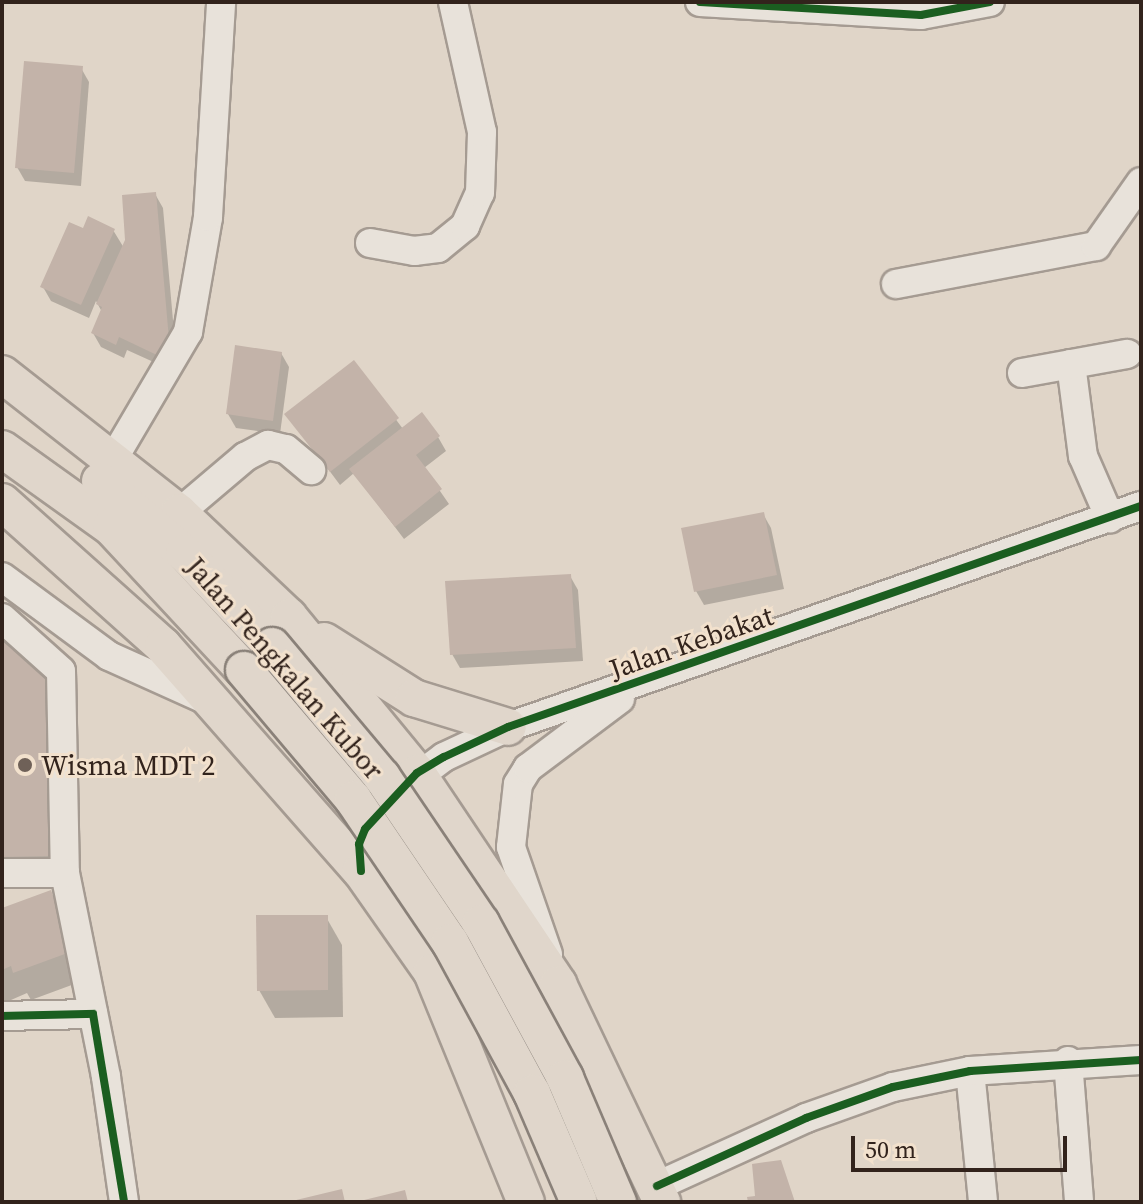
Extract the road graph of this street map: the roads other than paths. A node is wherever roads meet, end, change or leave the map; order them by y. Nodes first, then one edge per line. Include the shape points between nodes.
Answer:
1 (221, 2) edge
2 (453, 2) edge
3 (700, 2) edge
4 (990, 2) edge
5 (1141, 182) edge
6 (370, 243) dead end
7 (896, 284) dead end
8 (1127, 354) dead end
9 (1071, 364) junction
10 (1022, 373) dead end
11 (2, 374) edge
12 (2, 396) edge
13 (2, 449) edge
14 (112, 461) junction
15 (311, 470) dead end
16 (2, 502) edge
17 (1141, 506) edge
18 (179, 513) junction
19 (1110, 518) junction
20 (2, 577) edge
21 (2, 618) edge
22 (281, 632) junction
23 (639, 684) junction
24 (218, 706) junction
25 (508, 727) junction
26 (417, 773) junction
27 (361, 871) junction
28 (2, 873) edge
29 (65, 873) junction
30 (558, 984) junction
31 (93, 1014) junction
32 (2, 1016) edge
33 (1141, 1060) edge
34 (1068, 1061) junction
35 (970, 1071) junction
36 (660, 1194) edge
37 (124, 1202) edge
38 (526, 1202) edge
39 (579, 1202) edge
40 (618, 1202) edge
41 (983, 1202) edge
42 (1079, 1202) edge

1 - 14 street via 208,217 188,332
2 - 6 street via 482,132 480,193 465,226 438,248 414,251
3 - 4 street via 921,15
5 - 7 street via 1096,246
8 - 9 street
9 - 10 street
9 - 19 street via 1083,456
11 - 14 main road, Jalan Pengkalan Kubor
12 - 22 main road, Jalan Pengkalan Kubor
13 - 39 main road, Jalan Pengkalan Kubor, bridge via 111,527 244,670 353,799 450,942 532,1093
14 - 18 main road, Jalan Pengkalan Kubor
15 - 18 street via 286,449 268,445 245,457
16 - 24 main road via 102,587
17 - 19 street, Jalan Kebakat
18 - 22 main road, Jalan Pengkalan Kubor
19 - 23 street, Jalan Kebakat
20 - 24 street via 109,656
21 - 29 street via 61,671
22 - 25 main road via 414,698
22 - 26 main road, Jalan Pengkalan Kubor
22 - 40 main road, Jalan Pengkalan Kubor, bridge via 481,923 565,1078
23 - 25 street, Jalan Kebakat
23 - 30 street, Jalan Kebakat via 528,768 518,784 511,847
24 - 27 main road
25 - 26 street, Jalan Kebakat
26 - 27 street, Jalan Kebakat via 365,829 359,844
26 - 30 main road, Jalan Pengkalan Kubor
27 - 38 main road via 432,972
28 - 29 street
29 - 31 street
30 - 36 main road, Jalan Pengkalan Kubor
31 - 32 street
31 - 37 street
33 - 34 street
34 - 35 street
34 - 42 street
35 - 36 street via 893,1087 806,1118
35 - 41 street

